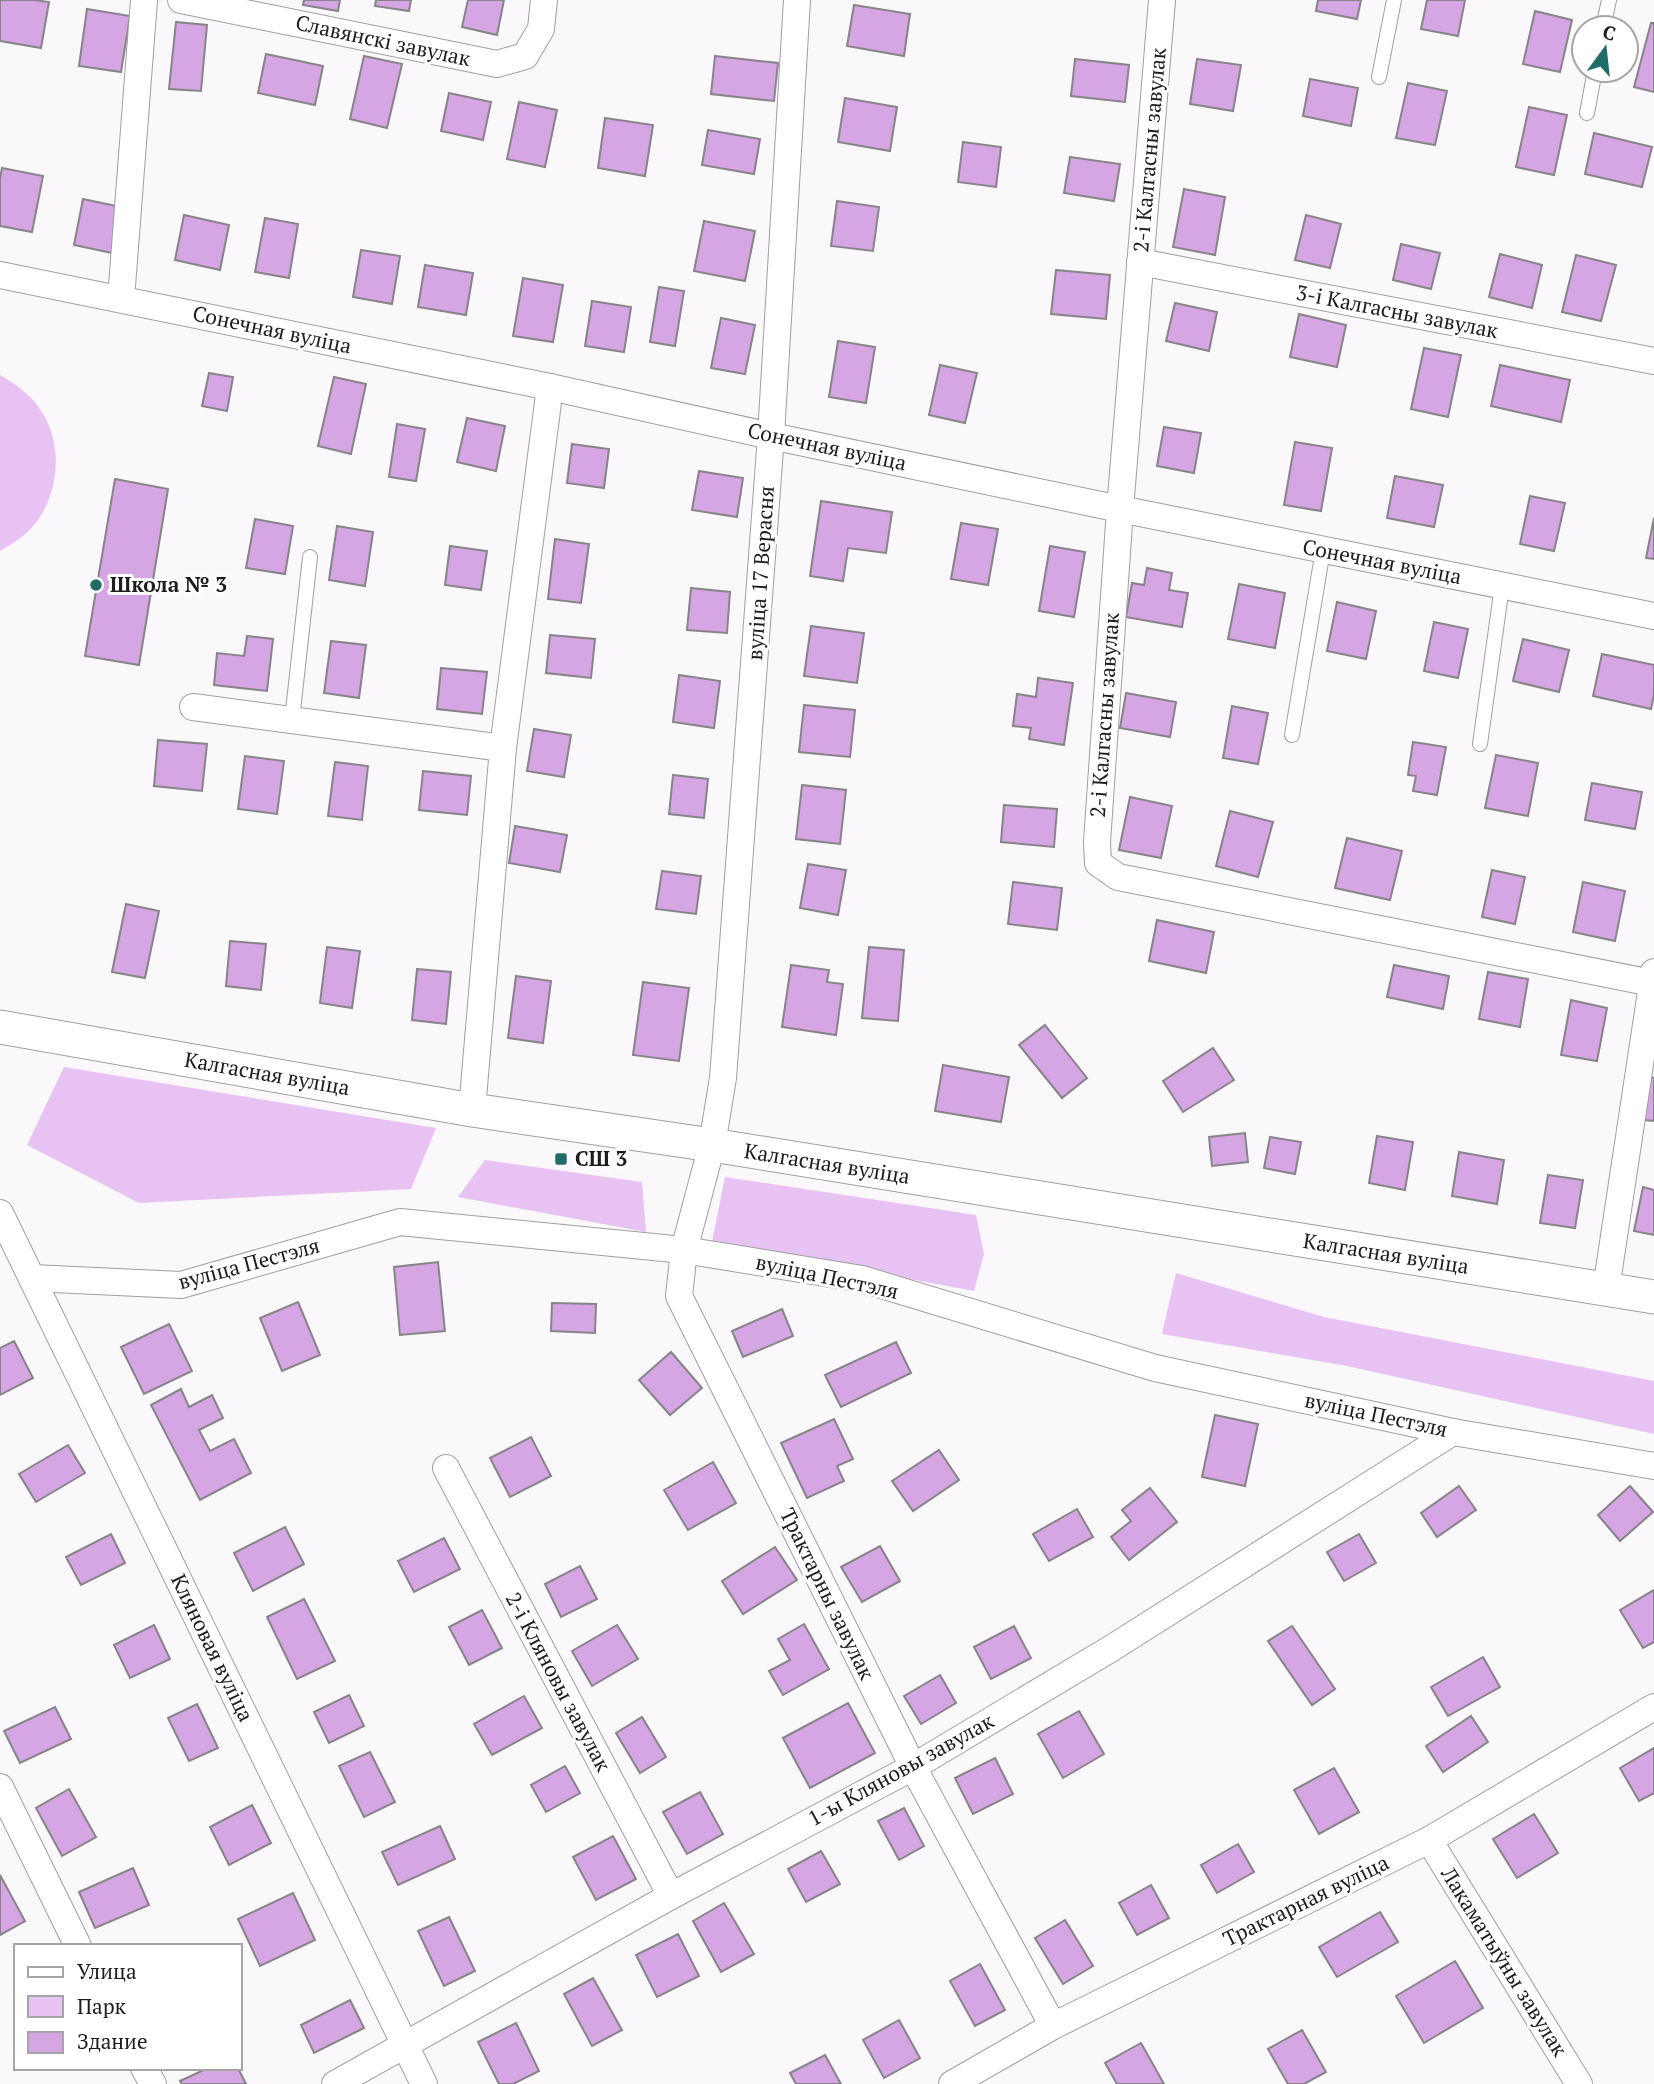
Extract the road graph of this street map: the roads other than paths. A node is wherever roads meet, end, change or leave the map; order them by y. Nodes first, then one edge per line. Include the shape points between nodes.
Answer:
1 (144, 0) edge
2 (181, 0) edge
3 (544, 0) edge
4 (797, 0) edge
5 (1162, 0) edge
6 (1394, 0) edge
7 (1379, 77) dead end
8 (1592, 84) edge
9 (1587, 113) dead end
10 (1140, 262) junction
11 (0, 275) edge
12 (121, 299) junction
13 (1654, 361) edge
14 (550, 387) junction
15 (771, 436) junction
16 (1120, 509) junction
17 (1323, 550) junction
18 (310, 556) dead end
19 (1502, 586) junction
20 (1654, 616) edge
21 (193, 708) dead end
22 (292, 720) junction
23 (1292, 735) dead end
24 (1480, 744) dead end
25 (503, 748) junction
26 (1653, 977) edge
27 (0, 1027) edge
28 (472, 1110) junction
29 (712, 1145) junction
30 (0, 1213) edge
31 (684, 1250) junction
32 (32, 1278) junction
33 (1606, 1289) junction
34 (1654, 1297) edge
35 (1453, 1432) junction
36 (1654, 1466) edge
37 (446, 1468) dead end
38 (1654, 1707) edge
39 (913, 1767) junction
40 (0, 1787) edge
41 (1429, 1840) junction
42 (671, 1896) junction
43 (77, 1944) edge
44 (1053, 2026) junction
45 (403, 2045) junction
46 (335, 2084) edge
47 (424, 2084) edge
48 (952, 2084) edge
49 (1579, 2084) edge

1 - 12 street
2 - 3 street, Славянскі завулак via 497,64 525,56 541,29
4 - 15 street, вуліца 17 Верасня
5 - 10 street, 2-і Калгасны завулак
6 - 7 lane
8 - 9 lane
10 - 13 street, 3-і Калгасны завулак
10 - 16 street, 2-і Калгасны завулак
11 - 12 street, Сонечная вуліца
12 - 14 street, Сонечная вуліца
14 - 15 street, Сонечная вуліца
14 - 25 street
15 - 16 street, Сонечная вуліца
15 - 29 street, вуліца 17 Верасня via 723,1078
16 - 17 street, Сонечная вуліца
16 - 26 street, 2-і Калгасны завулак via 1098,863 1118,877
17 - 19 street, Сонечная вуліца
17 - 23 lane
18 - 22 lane
19 - 20 street, Сонечная вуліца
19 - 24 lane
21 - 22 street
22 - 25 street
25 - 28 street
26 - 33 street
27 - 28 street, Калгасная вуліца
28 - 29 street, Калгасная вуліца
29 - 31 street, Трактарны завулак
29 - 33 street, Калгасная вуліца
30 - 32 street, Кляновая вуліца
31 - 32 street, вуліца Пестэля via 400,1222 181,1286
31 - 35 street, вуліца Пестэля via 862,1279 1154,1368
31 - 39 street, Трактарны завулак via 679,1296
32 - 45 street, Кляновая вуліца
33 - 34 street, Калгасная вуліца
35 - 36 street, вуліца Пестэля
35 - 39 street, 1-ы Кляновы завулак via 1112,1648
37 - 42 street, 2-і Кляновы завулак
38 - 41 street, Трактарная вуліца
39 - 42 street, 1-ы Кляновы завулак
39 - 44 street, Трактарны завулак
40 - 43 street
41 - 44 street, Трактарная вуліца
41 - 49 street, Лакаматыўны завулак
42 - 45 street, 1-ы Кляновы завулак
44 - 48 street, Трактарная вуліца
45 - 46 street, 1-ы Кляновы завулак
45 - 47 street, Кляновая вуліца

